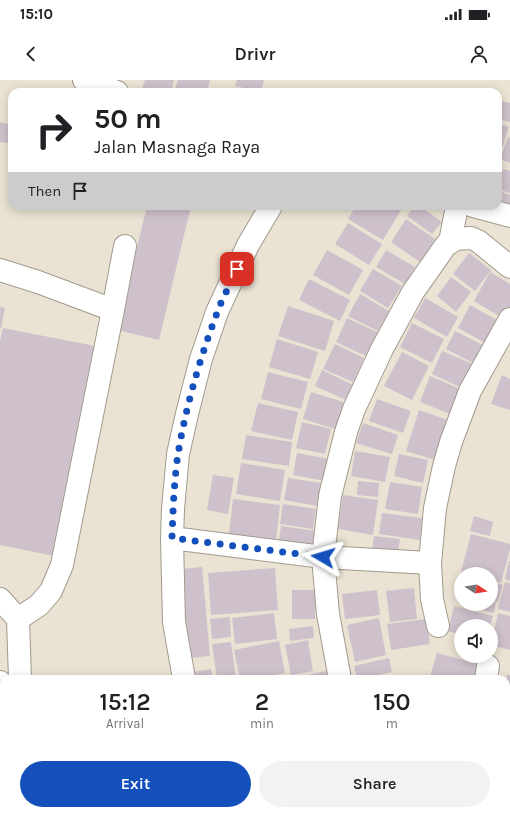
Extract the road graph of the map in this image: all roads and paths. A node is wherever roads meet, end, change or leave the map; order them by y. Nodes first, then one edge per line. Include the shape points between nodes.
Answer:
1 (84, 80) edge
2 (106, 88) edge
3 (269, 210) edge
4 (456, 210) edge
5 (488, 210) edge
6 (510, 216) edge
7 (450, 242) junction
8 (125, 246) dead end
9 (510, 267) edge
10 (0, 270) edge
11 (113, 310) junction
12 (510, 319) edge
13 (172, 538) junction
14 (323, 557) junction
15 (430, 563) junction
16 (0, 600) edge
17 (18, 619) junction
18 (438, 626) dead end
19 (20, 675) edge
20 (183, 675) edge
21 (339, 675) edge

1 - 2 street
3 - 13 street via 248,245 217,312 201,360 178,454
4 - 7 street
5 - 6 street
7 - 9 street via 471,238
7 - 14 street via 413,292 382,349 354,409 330,496
8 - 11 street
10 - 11 street
11 - 17 street via 62,565 51,591 39,605
12 - 15 street via 470,391 451,442 435,508
13 - 14 street
13 - 20 street via 174,622
14 - 15 street
14 - 21 street via 328,614
15 - 18 street via 432,599
16 - 17 street
17 - 19 street

